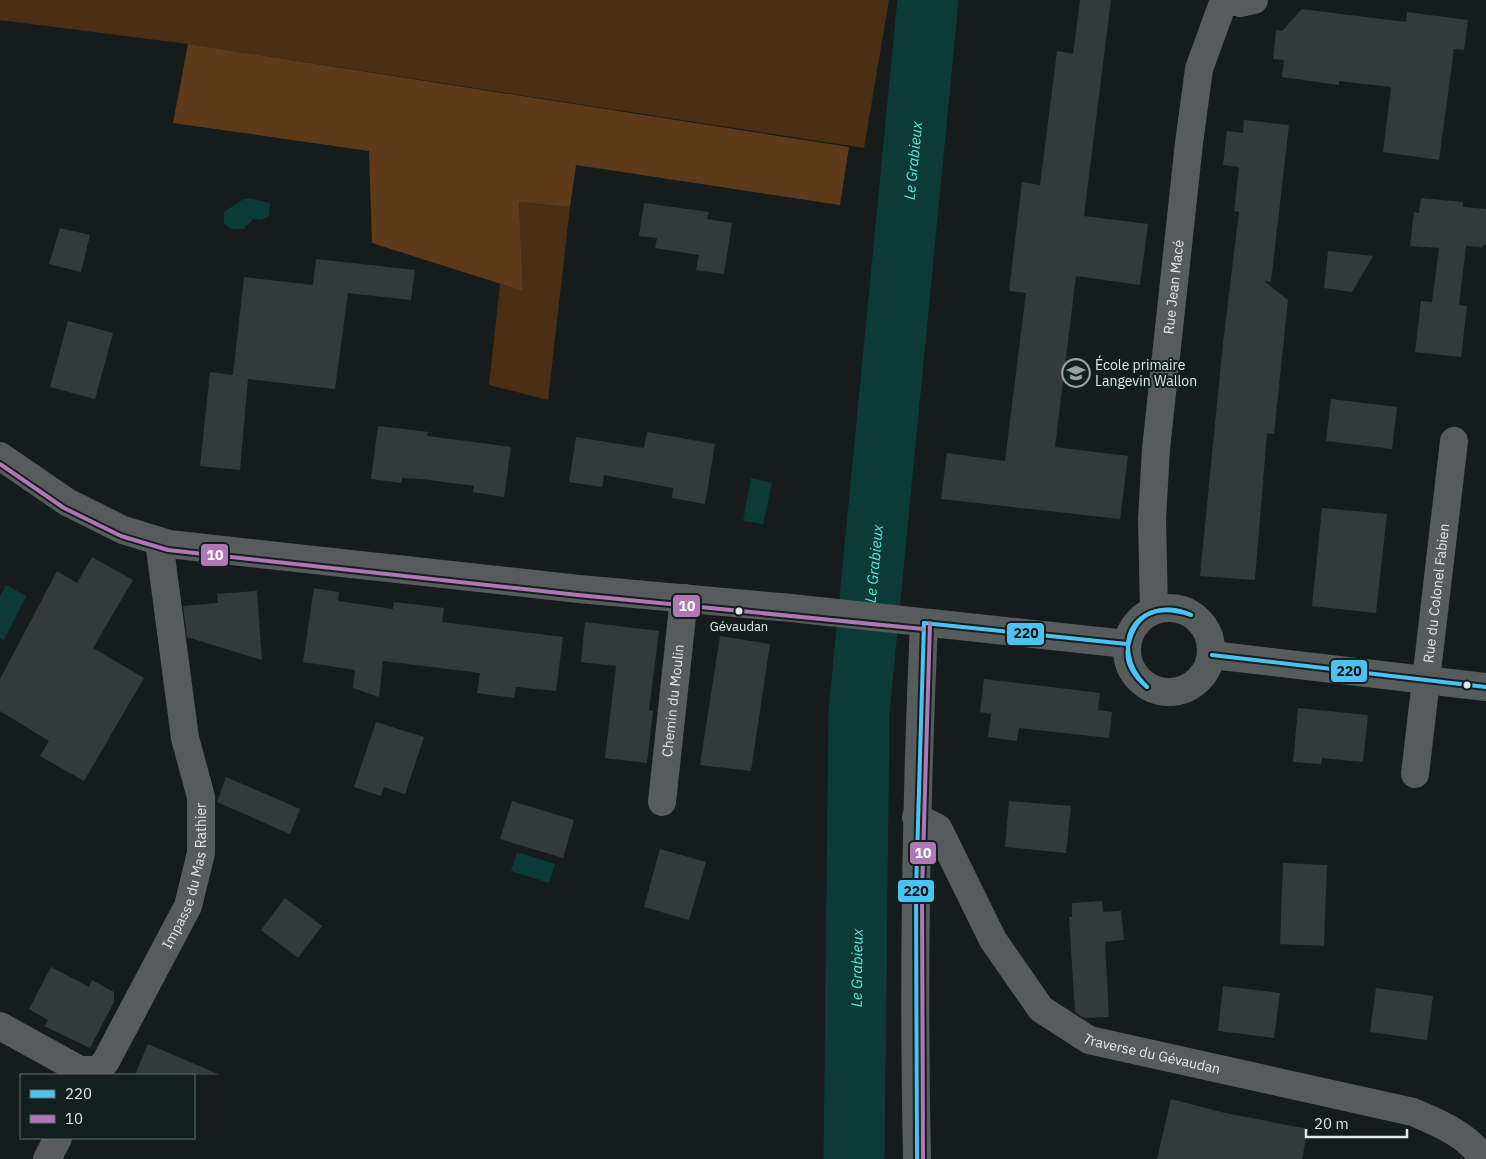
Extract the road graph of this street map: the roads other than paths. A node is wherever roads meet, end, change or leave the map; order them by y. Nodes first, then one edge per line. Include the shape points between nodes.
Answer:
1 (1224, 0) edge
2 (1229, 0) edge
3 (1254, 0) edge
4 (1454, 442) dead end
5 (0, 456) edge
6 (159, 541) junction
7 (684, 598) junction
8 (1154, 610) junction
9 (914, 622) junction
10 (1127, 644) junction
11 (1212, 656) junction
12 (1426, 680) junction
13 (1486, 687) edge
14 (1416, 774) dead end
15 (662, 802) dead end
16 (916, 817) junction
17 (0, 1026) edge
18 (97, 1073) edge
19 (57, 1139) edge
20 (47, 1159) edge
21 (917, 1159) edge
22 (1484, 1159) edge

1 - 8 street, Rue Jean Macé via 1199,69 1189,143 1156,449 1152,519
2 - 3 street via 1240,3
4 - 12 street, Rue du Colonel Fabien
5 - 6 street via 67,502 123,530
6 - 7 street via 218,550
6 - 18 street, Impasse du Mas Rathier via 185,738 201,797 201,852 188,906
7 - 9 street
7 - 15 street, Chemin du Moulin
8 - 10 street via 1137,623
8 - 11 street via 1183,610 1196,617 1206,628
9 - 10 street
9 - 16 street
10 - 11 street via 1129,663 1140,681 1163,693 1190,688 1200,680
11 - 12 street
12 - 13 street
12 - 14 street, Rue du Colonel Fabien
16 - 21 street
16 - 22 street, Traverse du Gévaudan via 938,828 993,940 1042,1009 1090,1040 1413,1112 1446,1126 1474,1145
17 - 18 street via 80,1070
19 - 20 street

